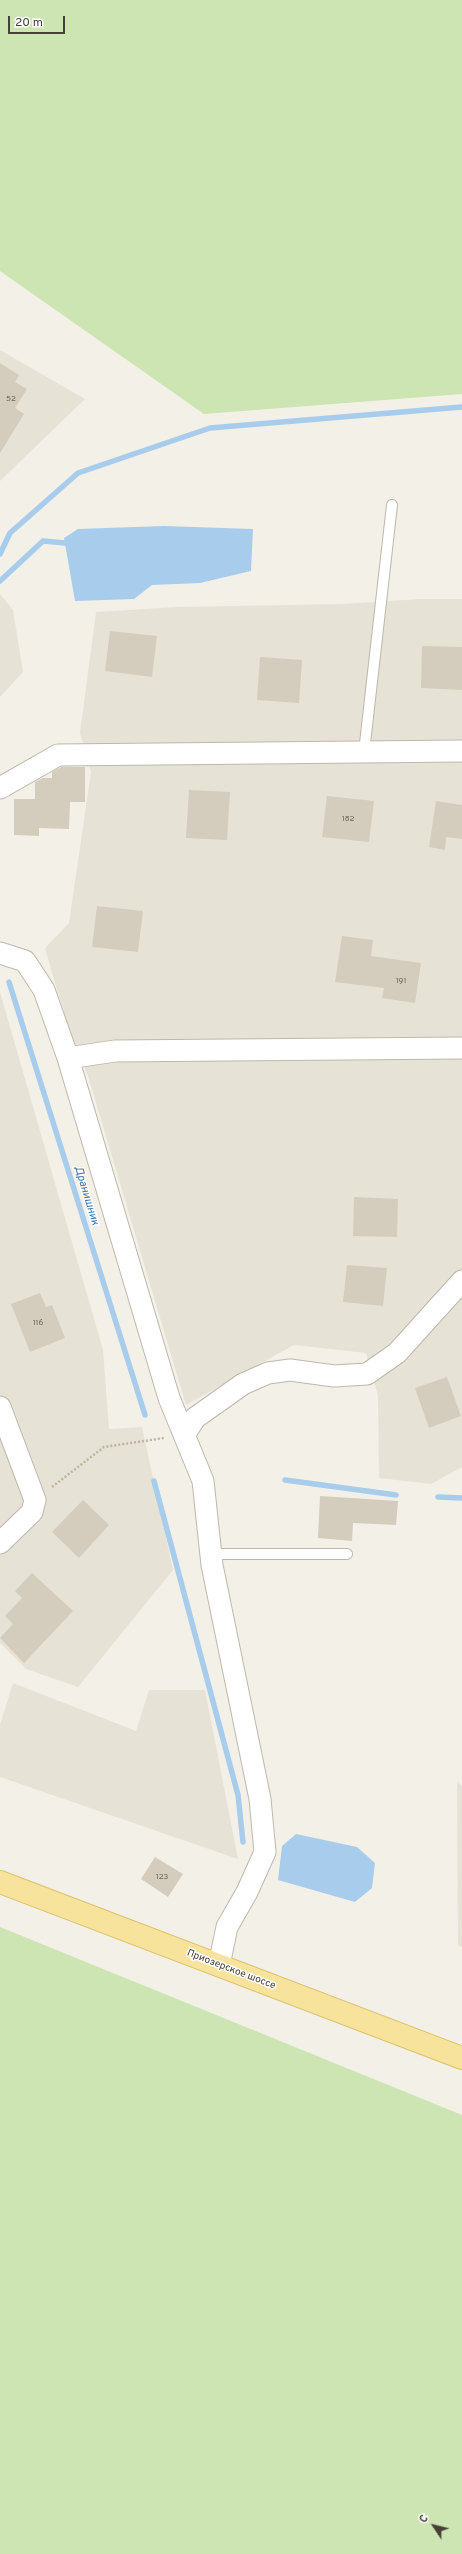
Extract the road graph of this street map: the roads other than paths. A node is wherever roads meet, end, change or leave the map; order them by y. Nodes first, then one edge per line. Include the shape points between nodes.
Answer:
1 (392, 505) dead end
2 (462, 751) edge
3 (364, 752) junction
4 (0, 788) edge
5 (0, 954) edge
6 (462, 1048) edge
7 (68, 1058) junction
8 (462, 1281) edge
9 (0, 1407) edge
10 (185, 1434) junction
11 (0, 1544) edge
12 (211, 1554) junction
13 (347, 1554) dead end
14 (0, 1882) edge
15 (219, 1965) junction
16 (462, 2058) edge

1 - 3 lane
2 - 3 street
3 - 4 street via 58,755
5 - 7 street via 25,962 44,990
6 - 7 street via 115,1051
7 - 10 street via 169,1398
8 - 10 street via 397,1353 367,1374 334,1376 290,1370 268,1373 243,1384 195,1418
9 - 11 street via 35,1500 32,1512
10 - 12 street via 203,1481
12 - 13 lane
12 - 15 street via 260,1799 265,1852 247,1892 227,1927
14 - 15 main road, Приозерское шоссе
15 - 16 main road, Приозерское шоссе

